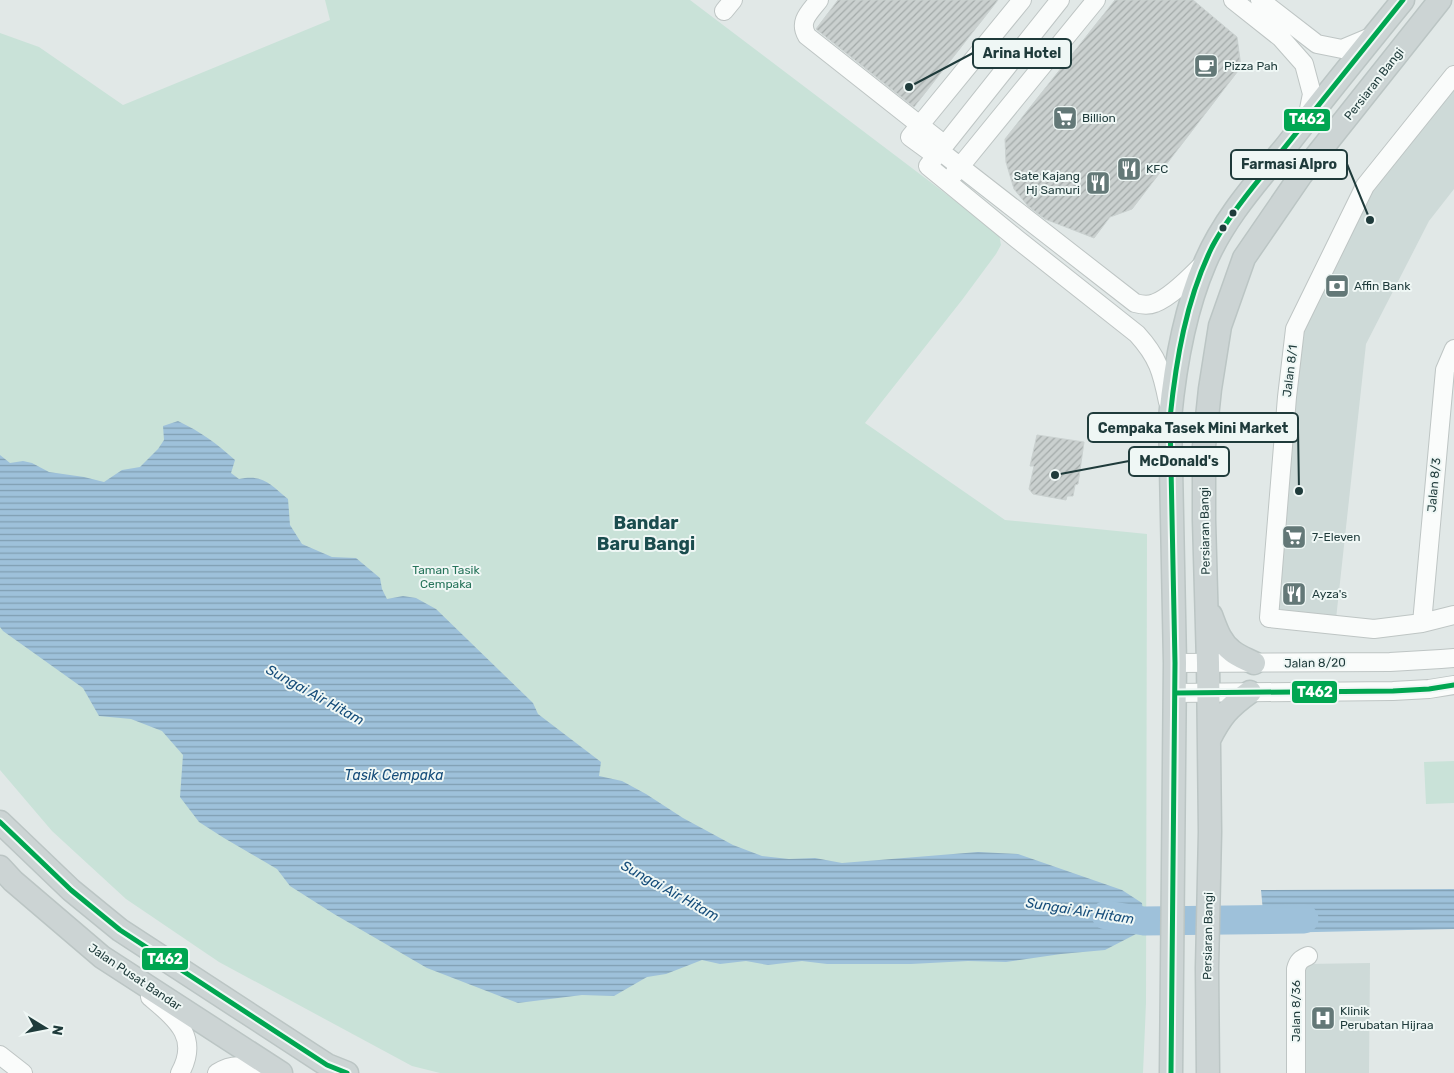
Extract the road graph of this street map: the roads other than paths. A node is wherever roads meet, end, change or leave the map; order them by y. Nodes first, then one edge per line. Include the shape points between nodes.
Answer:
1 (819, 0) edge
2 (1022, 0) edge
3 (1060, 0) edge
4 (1096, 0) edge
5 (1234, 0) edge
6 (1260, 0) edge
7 (1403, 0) edge
8 (1440, 0) edge
9 (1375, 35) junction
10 (1454, 75) edge
11 (1307, 119) junction
12 (919, 125) junction
13 (941, 151) junction
14 (961, 166) junction
15 (948, 182) junction
16 (1206, 262) junction
17 (1135, 303) junction
18 (1123, 322) junction
19 (1454, 349) edge
20 (1170, 418) junction
21 (1207, 605) junction
22 (1454, 616) edge
23 (1422, 623) junction
24 (1454, 658) edge
25 (1175, 663) junction
26 (1208, 663) junction
27 (1254, 663) junction
28 (1454, 685) edge
29 (1250, 692) junction
30 (1175, 693) junction
31 (1208, 693) junction
32 (1209, 741) junction
33 (0, 822) edge
34 (0, 867) edge
35 (1308, 956) dead end
36 (102, 957) junction
37 (0, 1055) edge
38 (23, 1073) edge
39 (180, 1073) edge
40 (217, 1073) edge
41 (263, 1073) edge
42 (281, 1073) edge
43 (347, 1073) edge
44 (1171, 1073) edge
45 (1208, 1073) edge
46 (1296, 1073) edge

1 - 12 street via 806,16 803,29 807,36
2 - 12 street
3 - 13 street
4 - 14 street
5 - 11 street via 1281,38 1304,64 1312,94
6 - 9 street via 1317,44 1342,49
7 - 9 main road
8 - 21 main road, Persiaran Bangi via 1301,176 1244,258 1220,326 1210,389 1204,446
9 - 11 main road
10 - 23 street, Jalan 8/1 via 1365,186 1295,329 1269,618 1374,629
11 - 16 main road via 1231,214
12 - 13 street via 910,137
13 - 14 street
13 - 15 street via 928,166
14 - 15 street
14 - 17 street
15 - 18 street
16 - 17 street via 1156,303
16 - 20 main road via 1183,333
17 - 18 street
18 - 20 street via 1150,348 1158,363
19 - 23 street, Jalan 8/3 via 1445,370
20 - 25 main road
21 - 26 main road, Persiaran Bangi
21 - 27 main road via 1224,643
22 - 23 street, Jalan 8/1
24 - 27 street, Jalan 8/20
25 - 26 street, Jalan 8/20
25 - 30 main road
26 - 27 street, Jalan 8/20
26 - 31 main road, Persiaran Bangi
28 - 29 street via 1394,691
29 - 31 street
29 - 32 main road via 1228,710
30 - 31 street
30 - 44 main road
31 - 32 main road, Persiaran Bangi
32 - 45 main road, Persiaran Bangi
33 - 43 main road via 71,890 120,930 327,1065
34 - 36 main road, Jalan Pusat Bandar
35 - 46 street, Jalan 8/36 via 1298,962 1296,969
36 - 39 street via 178,1024 188,1048
36 - 42 main road, Jalan Pusat Bandar
37 - 38 street
40 - 41 street via 231,1067 246,1066

